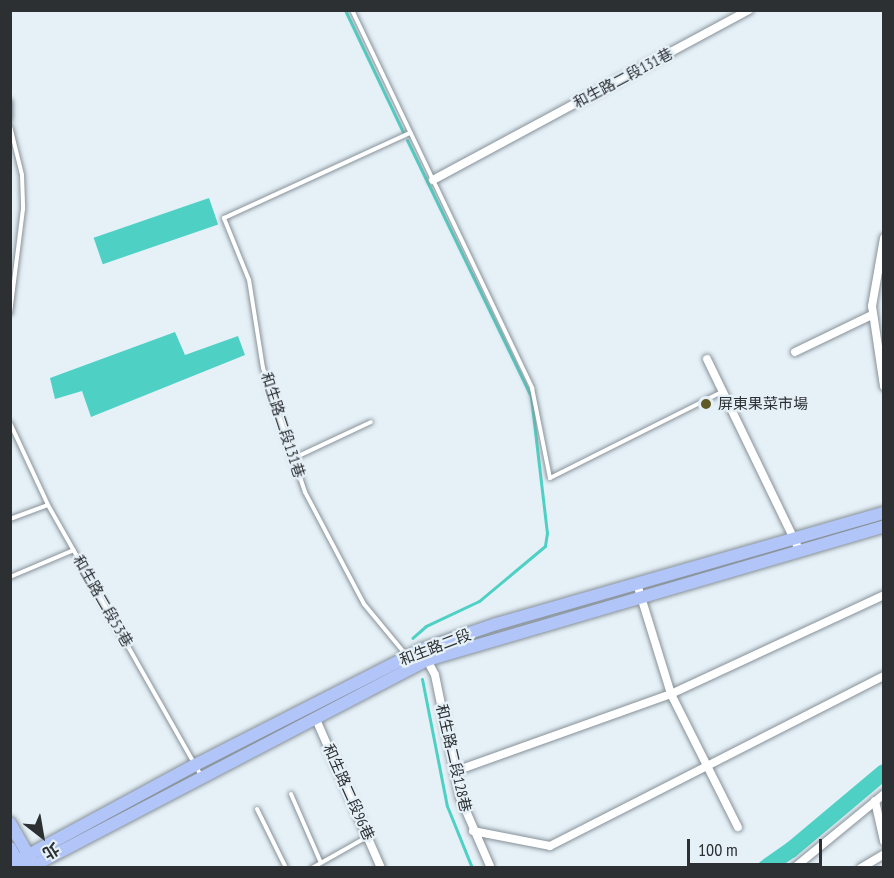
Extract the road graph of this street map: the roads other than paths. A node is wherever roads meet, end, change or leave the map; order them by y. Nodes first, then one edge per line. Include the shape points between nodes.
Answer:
1 (352, 10) edge
2 (749, 10) edge
3 (10, 101) edge
4 (10, 120) edge
5 (10, 126) edge
6 (410, 133) junction
7 (433, 180) junction
8 (884, 238) edge
9 (10, 313) edge
10 (872, 315) junction
11 (795, 352) dead end
12 (707, 359) dead end
13 (884, 386) edge
14 (723, 392) junction
15 (371, 422) dead end
16 (10, 423) edge
17 (292, 459) junction
18 (48, 505) junction
19 (884, 513) edge
20 (10, 519) edge
21 (884, 526) edge
22 (797, 545) junction
23 (74, 550) junction
24 (10, 578) edge
25 (639, 590) junction
26 (884, 595) edge
27 (425, 655) junction
28 (411, 662) junction
29 (884, 676) edge
30 (671, 694) junction
31 (315, 717) junction
32 (705, 766) junction
33 (198, 770) junction
34 (456, 771) junction
35 (884, 794) edge
36 (291, 795) dead end
37 (875, 801) junction
38 (257, 809) dead end
39 (10, 823) edge
40 (738, 827) dead end
41 (473, 831) junction
42 (368, 837) junction
43 (884, 841) edge
44 (10, 848) edge
45 (884, 854) edge
46 (321, 862) junction
47 (25, 864) edge
48 (489, 866) edge
49 (286, 867) edge
50 (312, 867) edge
51 (381, 867) edge
52 (795, 867) edge
53 (861, 867) edge

1 - 6 lane
2 - 7 street, 和生路二段131巷
3 - 4 lane
5 - 9 lane via 22,176 23,209
6 - 7 lane
6 - 17 lane, 和生路二段131巷 via 224,218 249,280 263,368
7 - 14 lane via 532,388 550,478
8 - 10 street
10 - 11 street
10 - 13 street
12 - 14 street
14 - 22 street
15 - 17 lane
16 - 18 lane, 和生路二段53巷
17 - 28 lane, 和生路二段131巷 via 305,492 364,604
18 - 20 lane
18 - 23 lane, 和生路二段53巷
19 - 22 main road, 和生路二段
21 - 22 main road, 和生路二段
22 - 25 main road, 和生路二段
23 - 24 lane
23 - 33 lane, 和生路二段53巷
25 - 27 main road, 和生路二段
25 - 30 street
26 - 30 street
27 - 28 main road, 和生路二段
27 - 34 street, 和生路二段128巷 via 435,675
28 - 31 main road, 和生路二段
28 - 33 main road, 和生路二段
29 - 32 street
30 - 32 street
30 - 34 street
31 - 33 main road, 和生路二段
31 - 42 street, 和生路二段96巷
32 - 40 street
32 - 41 street via 549,846
33 - 47 main road, 和生路二段
34 - 41 street, 和生路二段128巷 via 460,797
35 - 37 street
36 - 46 lane
37 - 43 street
37 - 52 street
38 - 49 lane
39 - 47 main road
41 - 48 street, 和生路二段128巷
42 - 46 lane
42 - 51 street, 和生路二段96巷
44 - 47 main road
45 - 53 street
46 - 50 lane

